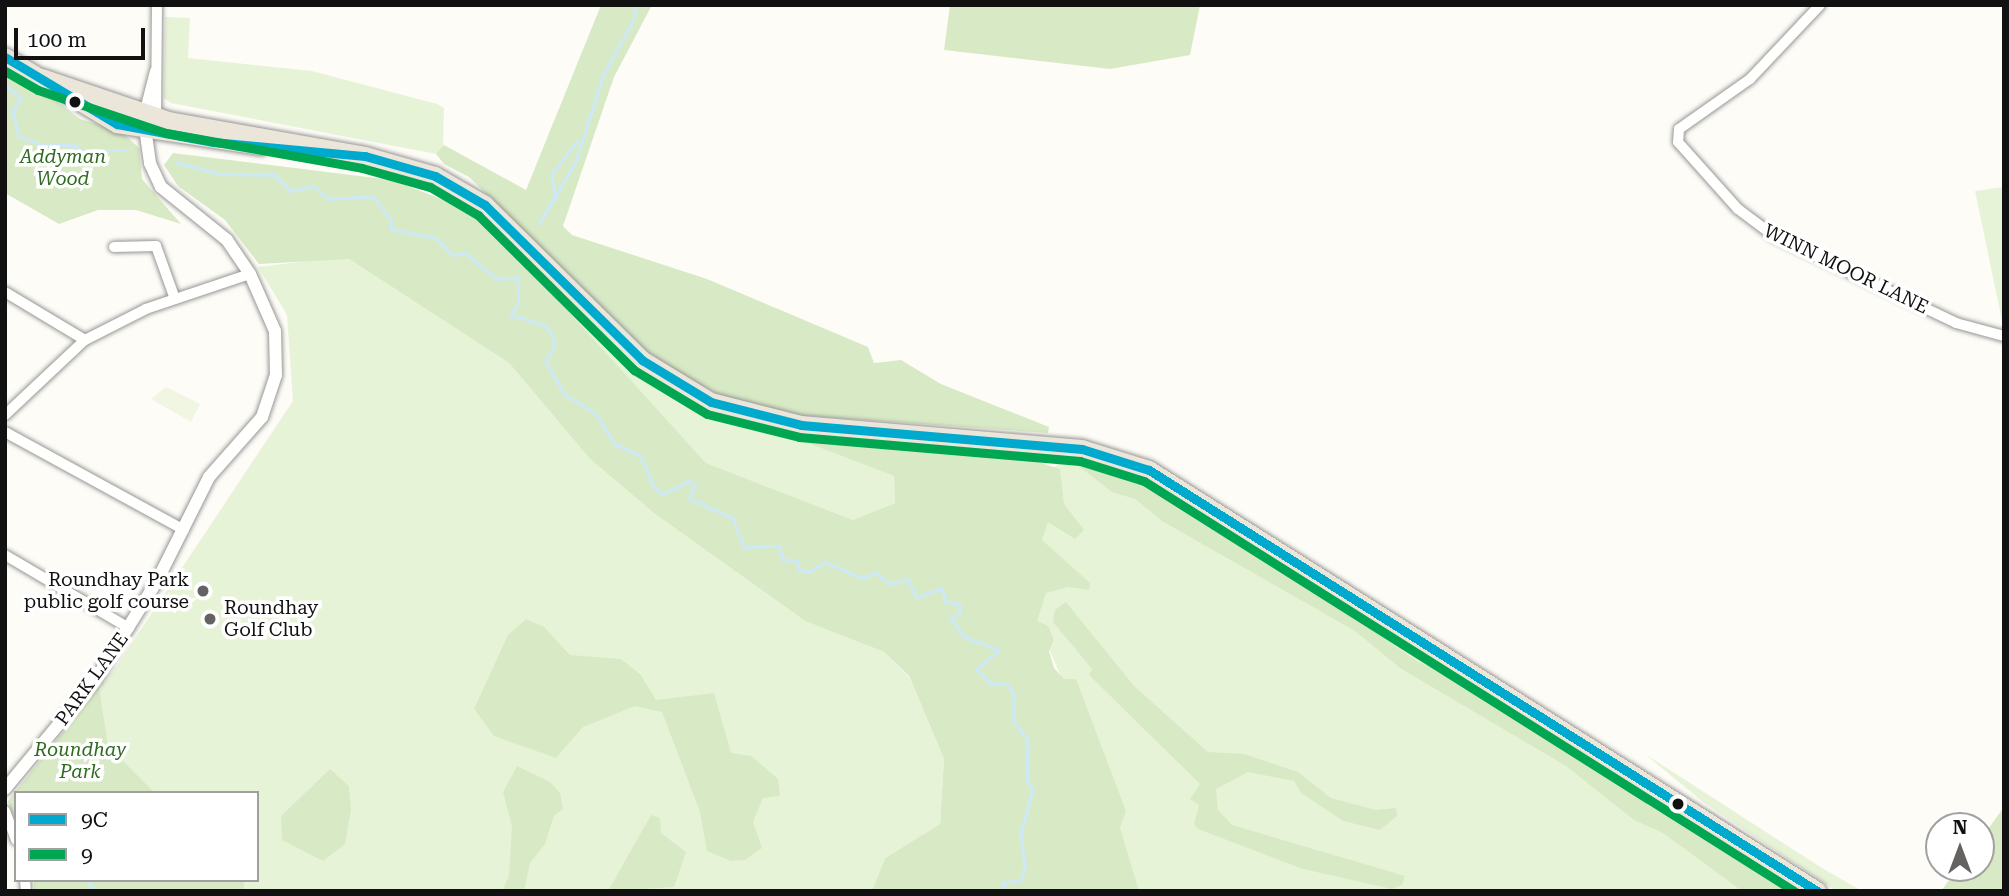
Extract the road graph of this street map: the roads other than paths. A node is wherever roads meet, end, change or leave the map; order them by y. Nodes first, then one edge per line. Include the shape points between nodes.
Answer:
1 (157, 5) edge
2 (1820, 5) edge
3 (5, 57) edge
4 (150, 124) junction
5 (114, 247) dead end
6 (250, 275) junction
7 (5, 292) edge
8 (175, 299) junction
9 (2004, 336) edge
10 (85, 340) junction
11 (5, 415) edge
12 (5, 432) edge
13 (184, 530) junction
14 (5, 555) edge
15 (129, 628) junction
16 (5, 789) edge
17 (5, 811) edge
18 (14, 835) edge
19 (1817, 891) edge

1 - 4 street
2 - 9 street, WINN MOOR LANE via 1751,79 1679,129 1678,142 1738,209 1774,236 1956,323
3 - 4 highway via 42,78
4 - 6 street, PARK LANE via 156,176 168,195 227,240
4 - 19 highway via 391,162 463,190 510,227 642,360 711,402 801,425 1082,449 1149,470
5 - 8 street via 156,246
6 - 8 street
6 - 13 street, PARK LANE via 275,331 276,375 262,417 209,477
7 - 10 street
8 - 10 street
10 - 11 street
12 - 13 street
13 - 15 street, PARK LANE
14 - 15 street
15 - 16 street, PARK LANE via 86,693
17 - 18 street

